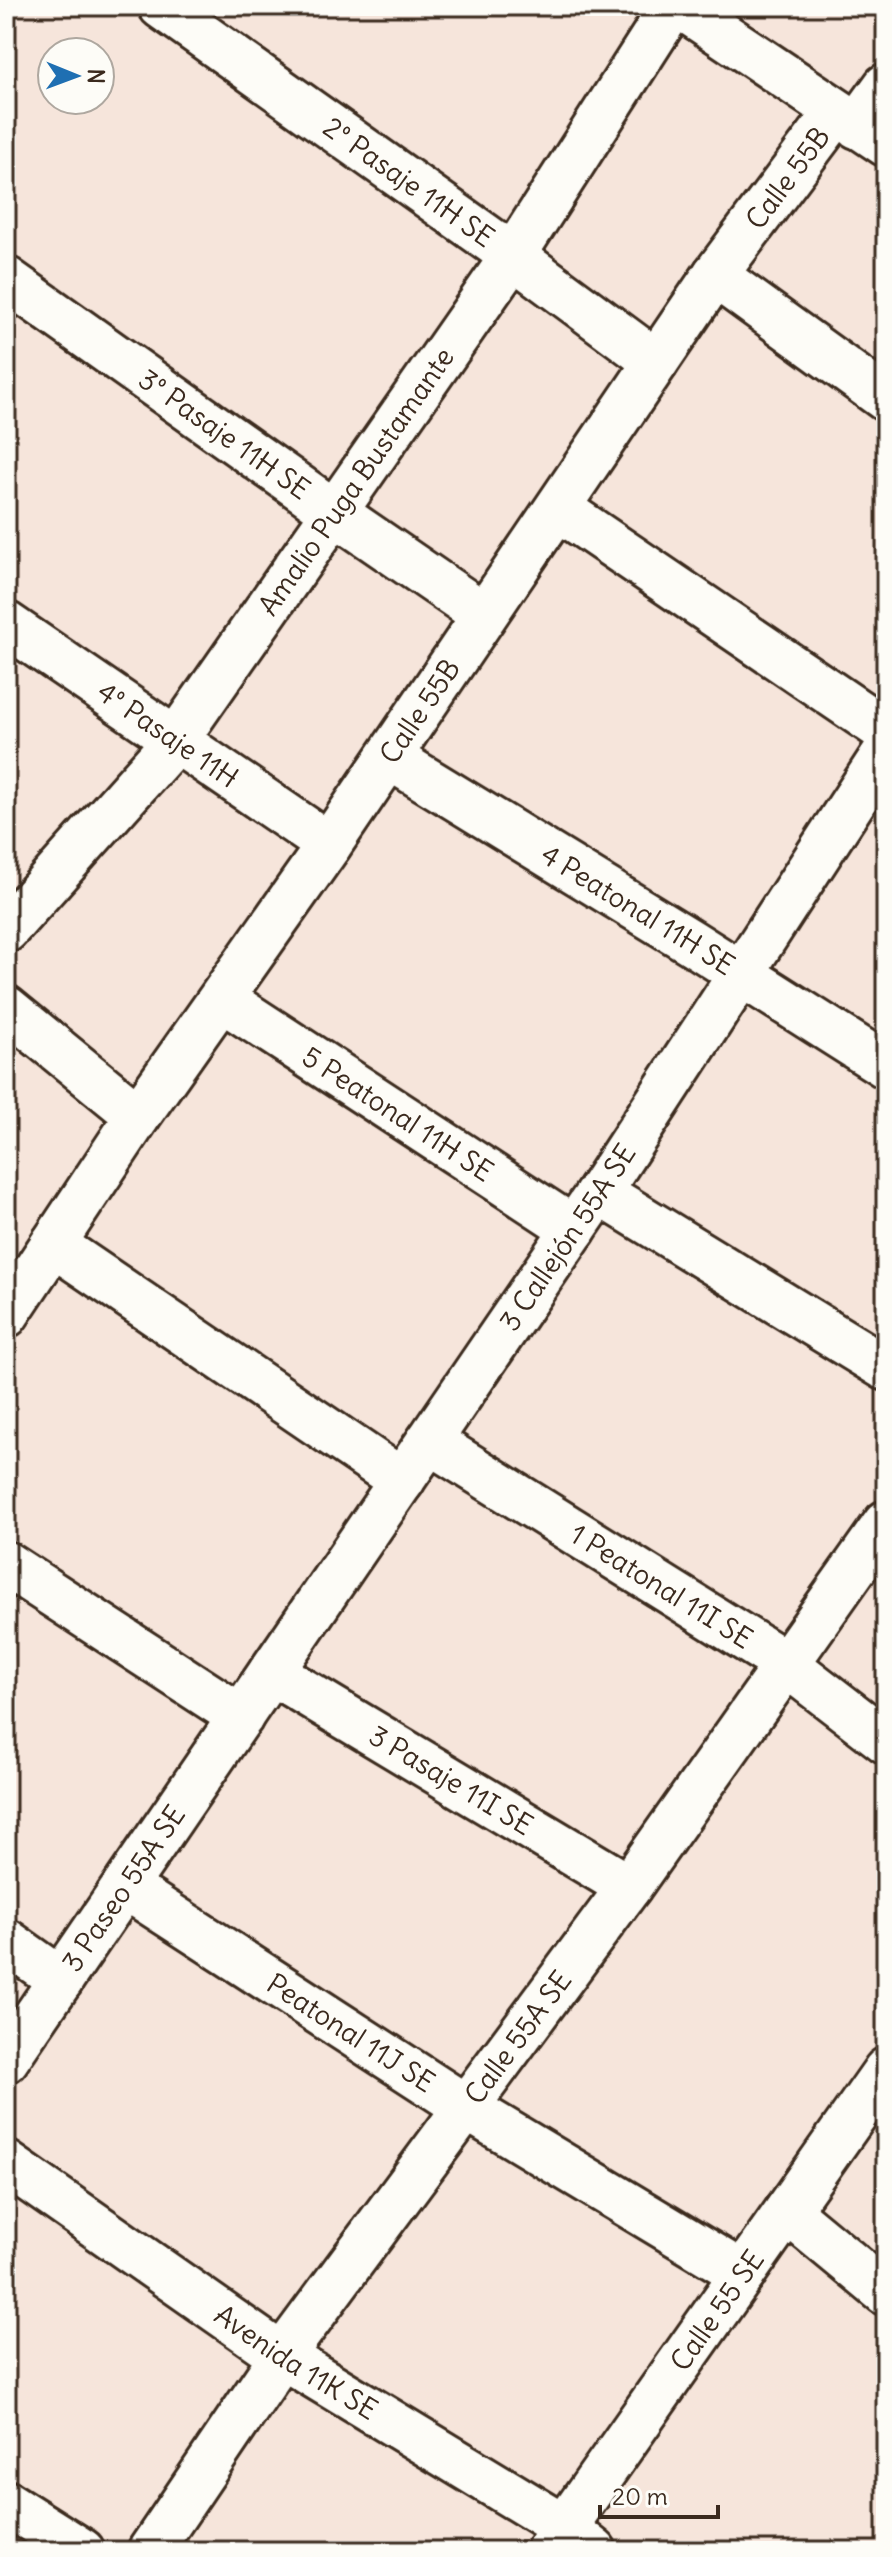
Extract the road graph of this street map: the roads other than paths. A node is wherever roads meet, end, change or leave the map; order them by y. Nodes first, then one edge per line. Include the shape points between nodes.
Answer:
1 (161, 6) edge
2 (673, 6) edge
3 (680, 6) edge
4 (886, 86) edge
5 (860, 127) edge
6 (513, 256) junction
7 (715, 275) junction
8 (6, 279) edge
9 (656, 362) junction
10 (886, 399) edge
11 (558, 508) junction
12 (334, 512) junction
13 (484, 615) junction
14 (6, 624) edge
15 (886, 731) edge
16 (175, 741) junction
17 (886, 751) edge
18 (389, 757) junction
19 (329, 845) junction
20 (6, 930) edge
21 (741, 974) junction
22 (222, 999) junction
23 (6, 1008) edge
24 (886, 1066) edge
25 (138, 1116) junction
26 (599, 1192) junction
27 (574, 1229) junction
28 (53, 1244) junction
29 (6, 1315) edge
30 (886, 1368) edge
31 (429, 1441) junction
32 (402, 1481) junction
33 (886, 1523) edge
34 (6, 1564) edge
35 (786, 1664) junction
36 (271, 1672) junction
37 (241, 1717) junction
38 (886, 1741) edge
39 (126, 1887) junction
40 (629, 1887) junction
41 (6, 1941) edge
42 (61, 1980) junction
43 (6, 2060) edge
44 (886, 2070) edge
45 (467, 2108) junction
46 (6, 2163) edge
47 (787, 2211) junction
48 (743, 2274) junction
49 (886, 2293) edge
50 (282, 2356) junction
51 (6, 2503) edge
52 (569, 2543) edge
53 (82, 2551) edge
54 (150, 2551) edge

1 - 6 street, 2° Pasaje 11H SE
2 - 6 street, Amalio Puga Bustamante
3 - 5 street
4 - 5 street, Calle 55B
5 - 7 street, Calle 55B
6 - 9 street, 2° Pasaje 11H SE
6 - 12 street, Amalio Puga Bustamante
7 - 9 street, Calle 55B
7 - 10 street
8 - 12 street, 3° Pasaje 11H SE
9 - 11 street, Calle 55B
11 - 13 street, Calle 55B
11 - 15 street
12 - 13 street, 3° Pasaje 11H SE
12 - 16 street, Amalio Puga Bustamante
13 - 18 street, Calle 55B
14 - 16 street, 4° Pasaje 11H
16 - 19 street, 4° Pasaje 11H
16 - 20 street, Amalio Puga Bustamante
17 - 21 street, 3 Callejón 55A SE
18 - 19 street, Calle 55B
18 - 21 street, 4 Peatonal 11H SE
19 - 22 street, Calle 55B
21 - 24 street, 4 Peatonal 11H SE
21 - 26 street, 3 Callejón 55A SE
22 - 25 street, Calle 55B
22 - 27 street, 5 Peatonal 11H SE
23 - 25 street
25 - 28 street, Calle 55B
26 - 27 street, 3 Callejón 55A SE
26 - 30 street
27 - 31 street, 3 Callejón 55A SE
28 - 29 street, Calle 55B
28 - 32 street
31 - 32 street, 3 Callejón 55A SE
31 - 35 street, 1 Peatonal 11I SE
32 - 36 street, 3 Callejón 55A SE
33 - 35 street, Calle 55A SE
34 - 37 street
35 - 38 street, 1 Peatonal 11I SE
35 - 40 street, Calle 55A SE
36 - 37 street, 3 Callejón 55A SE
36 - 40 street, 3 Pasaje 11I SE
37 - 39 street, 3 Paseo 55A SE
39 - 42 street, 3 Paseo 55A SE
39 - 45 street, Peatonal 11J SE
40 - 45 street, Calle 55A SE
41 - 42 street
42 - 43 street, 3 Paseo 55A SE
44 - 47 street, Calle 55 SE
45 - 48 street, Peatonal 11J SE
45 - 50 street, Calle 55A SE
46 - 50 street, Avenida 11K SE
47 - 48 street, Calle 55 SE
47 - 49 street
48 - 52 street, Calle 55 SE
50 - 52 street, Avenida 11K SE
50 - 54 street, Calle 55A SE
51 - 53 street

